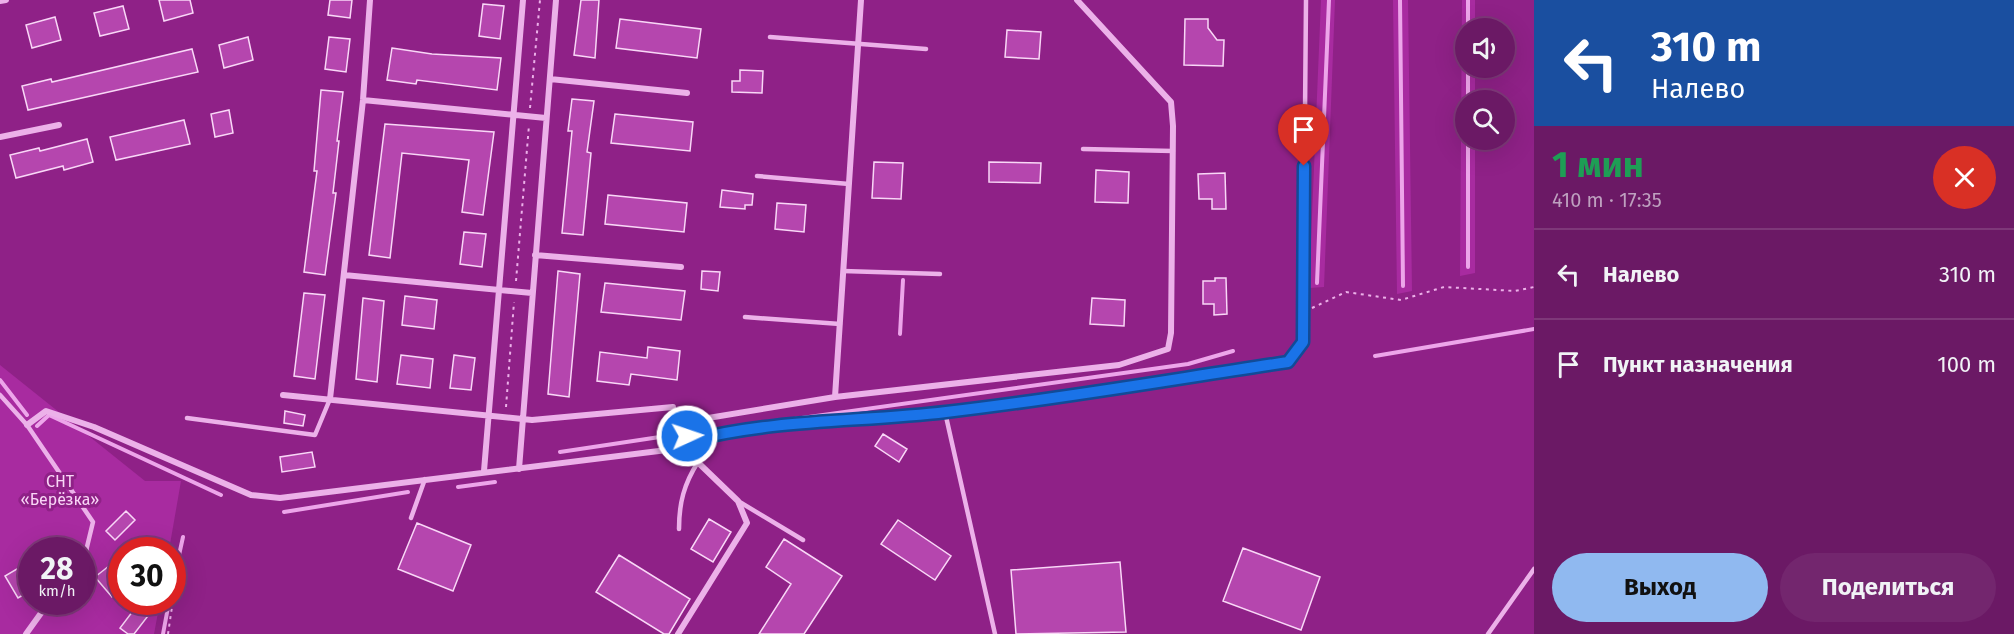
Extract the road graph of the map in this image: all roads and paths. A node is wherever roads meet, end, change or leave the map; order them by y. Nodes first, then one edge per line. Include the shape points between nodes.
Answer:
1 (6, 0) edge
2 (370, 0) edge
3 (523, 0) edge
4 (540, 0) edge
5 (556, 0) edge
6 (861, 0) edge
7 (1077, 0) edge
8 (1306, 0) edge
9 (0, 1) edge
10 (770, 37) dead end
11 (858, 45) junction
12 (926, 49) dead end
13 (550, 80) junction
14 (687, 93) dead end
15 (363, 100) junction
16 (514, 114) junction
17 (529, 116) junction
18 (546, 118) junction
19 (59, 125) dead end
20 (0, 137) edge
21 (1083, 149) dead end
22 (1173, 151) junction
23 (757, 176) dead end
24 (849, 184) junction
25 (535, 255) junction
26 (681, 267) dead end
27 (843, 271) junction
28 (940, 274) dead end
29 (344, 275) junction
30 (1534, 287) edge
31 (500, 290) junction
32 (515, 291) junction
33 (532, 293) junction
34 (1303, 309) junction
35 (745, 317) dead end
36 (840, 324) junction
37 (1288, 362) joint
38 (0, 394) edge
39 (283, 395) dead end
40 (835, 397) junction
41 (330, 399) junction
42 (673, 407) dead end
43 (945, 412) junction
44 (489, 414) junction
45 (505, 415) junction
46 (187, 418) dead end
47 (522, 418) junction
48 (27, 425) junction
49 (693, 440) junction
50 (683, 448) junction
51 (698, 462) junction
52 (519, 469) junction
53 (483, 471) junction
54 (425, 479) junction
55 (738, 501) junction
56 (411, 518) dead end
57 (679, 529) dead end
58 (89, 537) edge
59 (804, 540) dead end
60 (1534, 568) edge
61 (40, 615) edge
62 (171, 615) edge
63 (26, 634) edge
64 (168, 634) edge
65 (678, 634) edge
66 (995, 634) edge
67 (1488, 634) edge

1 - 9 street
2 - 15 street
3 - 16 street
4 - 17 path
5 - 13 street
6 - 11 street
7 - 22 street via 1170,102
8 - 34 lane
10 - 11 lane
11 - 12 lane
11 - 24 street
13 - 14 street
13 - 18 street
15 - 16 street
15 - 29 street
16 - 17 street
16 - 31 street
17 - 18 street
17 - 32 path
18 - 25 street
19 - 20 street
21 - 22 lane
22 - 40 street via 1168,349 1119,364
23 - 24 lane
24 - 27 street
25 - 26 street
25 - 33 street
27 - 28 lane
27 - 36 street
29 - 31 street
29 - 41 street
30 - 34 path via 1515,291 1444,287 1401,300 1346,292 1318,307
31 - 32 street
31 - 44 street
32 - 33 street
32 - 45 path
33 - 47 street
34 - 37 lane via 1303,342
35 - 36 lane
36 - 40 street
37 - 43 street
38 - 48 lane
39 - 41 street
40 - 49 street via 690,421 687,436
41 - 44 street
41 - 46 lane via 315,435
42 - 47 street
43 - 49 street via 813,421
43 - 66 lane
44 - 45 street
44 - 53 street
45 - 47 street
47 - 52 street
48 - 54 street via 46,411 94,427 251,495 280,498
48 - 58 lane via 93,522
49 - 50 street
50 - 51 street
50 - 52 street
51 - 55 street
51 - 57 lane via 679,503
52 - 53 street
53 - 54 street
54 - 56 lane
55 - 59 lane
55 - 65 street via 747,523
60 - 67 lane
61 - 63 street
62 - 64 path

